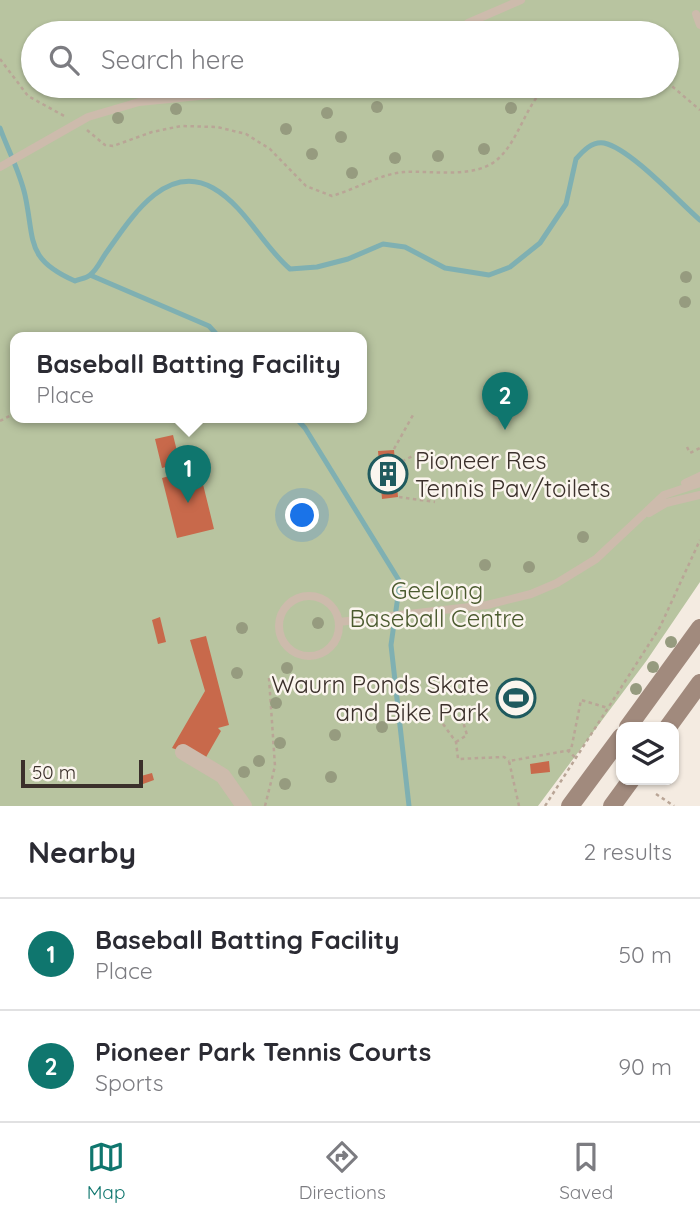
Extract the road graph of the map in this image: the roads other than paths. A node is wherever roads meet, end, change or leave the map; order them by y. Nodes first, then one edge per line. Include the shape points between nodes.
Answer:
1 (521, 0) edge
2 (696, 14) dead end
3 (473, 21) edge
4 (700, 25) edge
5 (167, 98) edge
6 (0, 167) edge
7 (700, 476) edge
8 (700, 482) edge
9 (664, 495) junction
10 (700, 495) edge
11 (638, 521) junction
12 (339, 622) junction
13 (700, 628) edge
14 (700, 683) edge
15 (632, 722) edge
16 (672, 722) edge
17 (616, 744) edge
18 (183, 752) dead end
19 (627, 785) edge
20 (244, 806) edge
21 (570, 806) edge
22 (612, 806) edge

1 - 3 lane
2 - 4 lane
5 - 6 lane via 106,110
7 - 9 lane
8 - 9 lane
9 - 11 lane
10 - 11 lane via 666,503
11 - 12 lane via 596,559 531,594 486,605
12 - 12 lane via 332,645 318,655 292,650 280,632 283,610 301,596 324,599 337,612
13 - 15 main road
14 - 16 main road
17 - 21 main road
18 - 20 street via 222,776
19 - 22 main road

